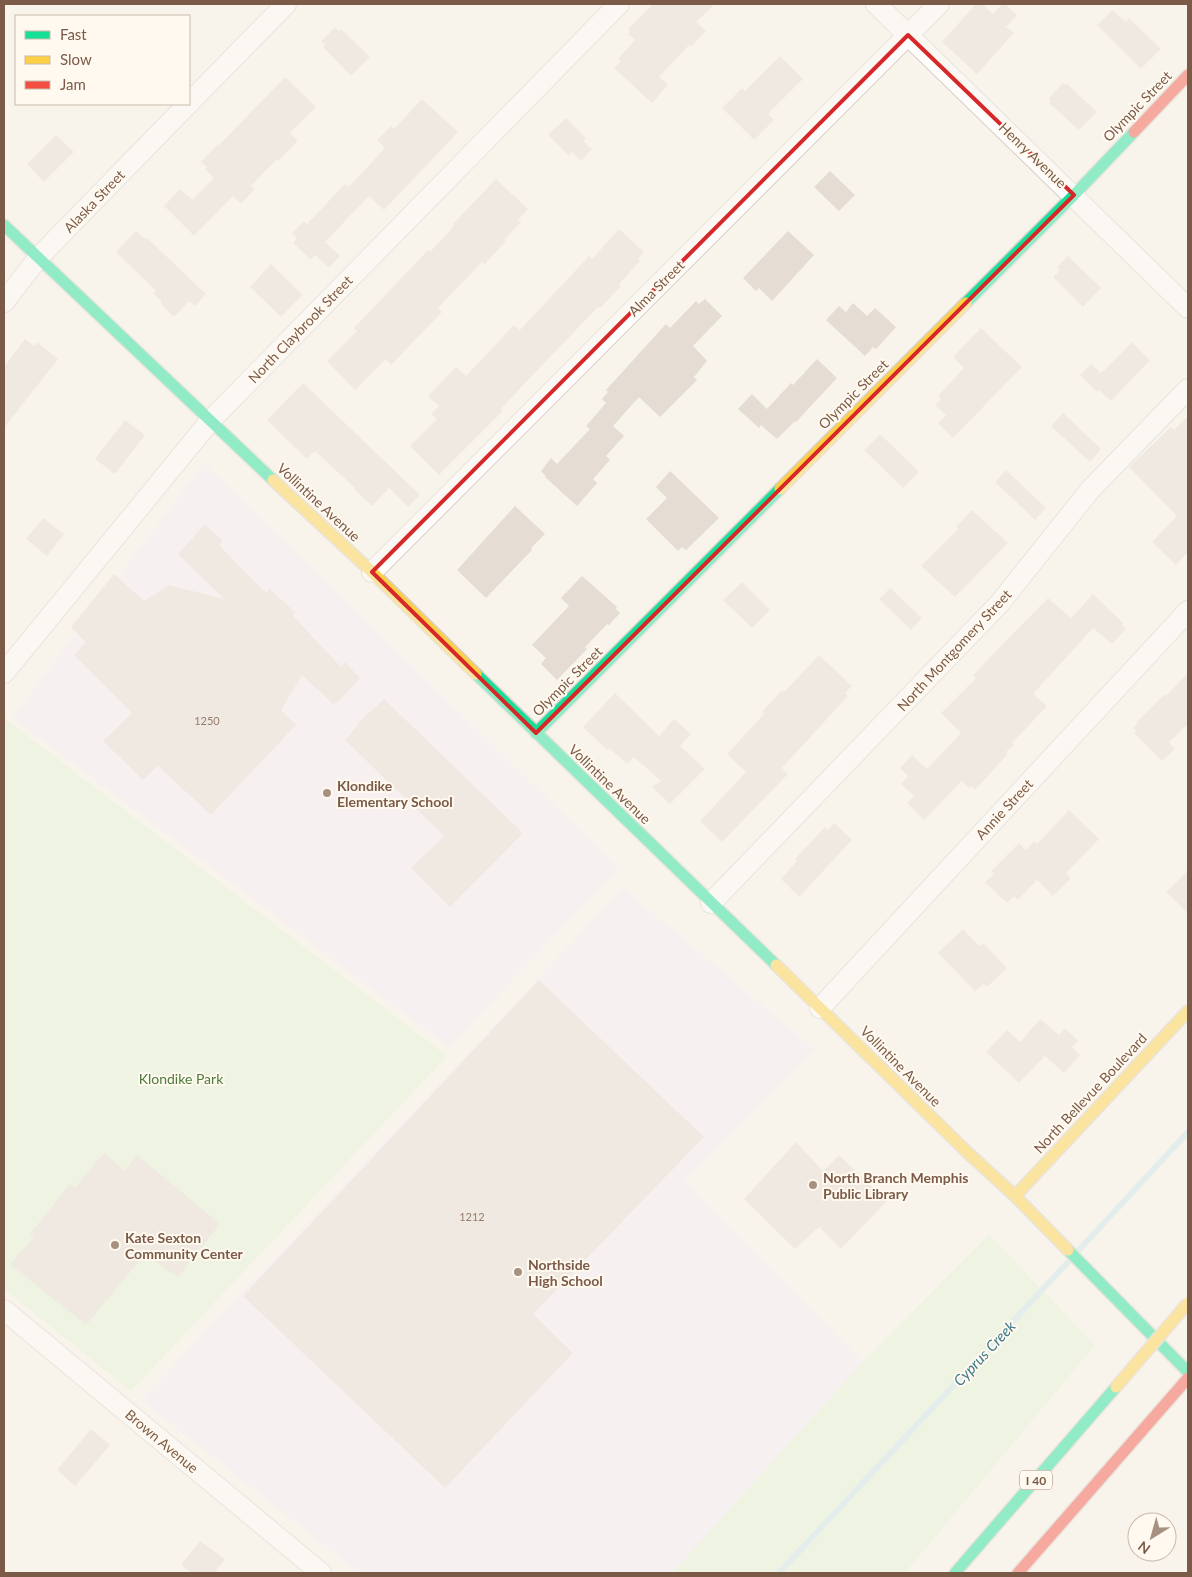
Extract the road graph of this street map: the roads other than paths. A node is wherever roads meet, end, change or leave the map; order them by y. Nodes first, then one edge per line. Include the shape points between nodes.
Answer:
1 (286, 4) edge
2 (619, 4) edge
3 (876, 4) edge
4 (938, 4) edge
5 (908, 35) junction
6 (1188, 75) edge
7 (190, 103) edge
8 (188, 105) edge
9 (1074, 195) junction
10 (4, 225) edge
11 (38, 258) junction
12 (4, 302) edge
13 (1188, 308) edge
14 (1188, 389) edge
15 (210, 421) junction
16 (372, 572) junction
17 (1188, 611) edge
18 (4, 674) edge
19 (536, 733) junction
20 (712, 903) junction
21 (820, 1008) junction
22 (1188, 1011) edge
23 (1014, 1196) junction
24 (1188, 1303) edge
25 (4, 1310) edge
26 (1188, 1372) edge
27 (1188, 1378) edge
28 (321, 1573) edge
29 (955, 1573) edge
30 (1018, 1573) edge

1 - 7 street, Alaska Street
2 - 15 street, North Claybrook Street
3 - 5 street, Henry Avenue
4 - 5 street, Alma Street
5 - 9 street, Henry Avenue
5 - 16 street, Alma Street
6 - 9 main road, Olympic Street
8 - 11 street, Alaska Street
9 - 13 street, Henry Avenue
9 - 19 main road, Olympic Street
10 - 11 main road, Vollintine Avenue
11 - 12 street, Alaska Street
11 - 15 main road, Vollintine Avenue
14 - 20 street, North Montgomery Street via 1090,490 1000,604
15 - 16 main road, Vollintine Avenue
15 - 18 street, North Claybrook Street
16 - 19 main road, Vollintine Avenue
17 - 21 street, Annie Street
19 - 20 main road, Vollintine Avenue
20 - 21 main road, Vollintine Avenue
21 - 23 main road, Vollintine Avenue
22 - 23 main road, North Bellevue Boulevard
23 - 26 main road, Vollintine Avenue
24 - 29 main road, I 40, bridge
25 - 28 street, Brown Avenue
27 - 30 main road

